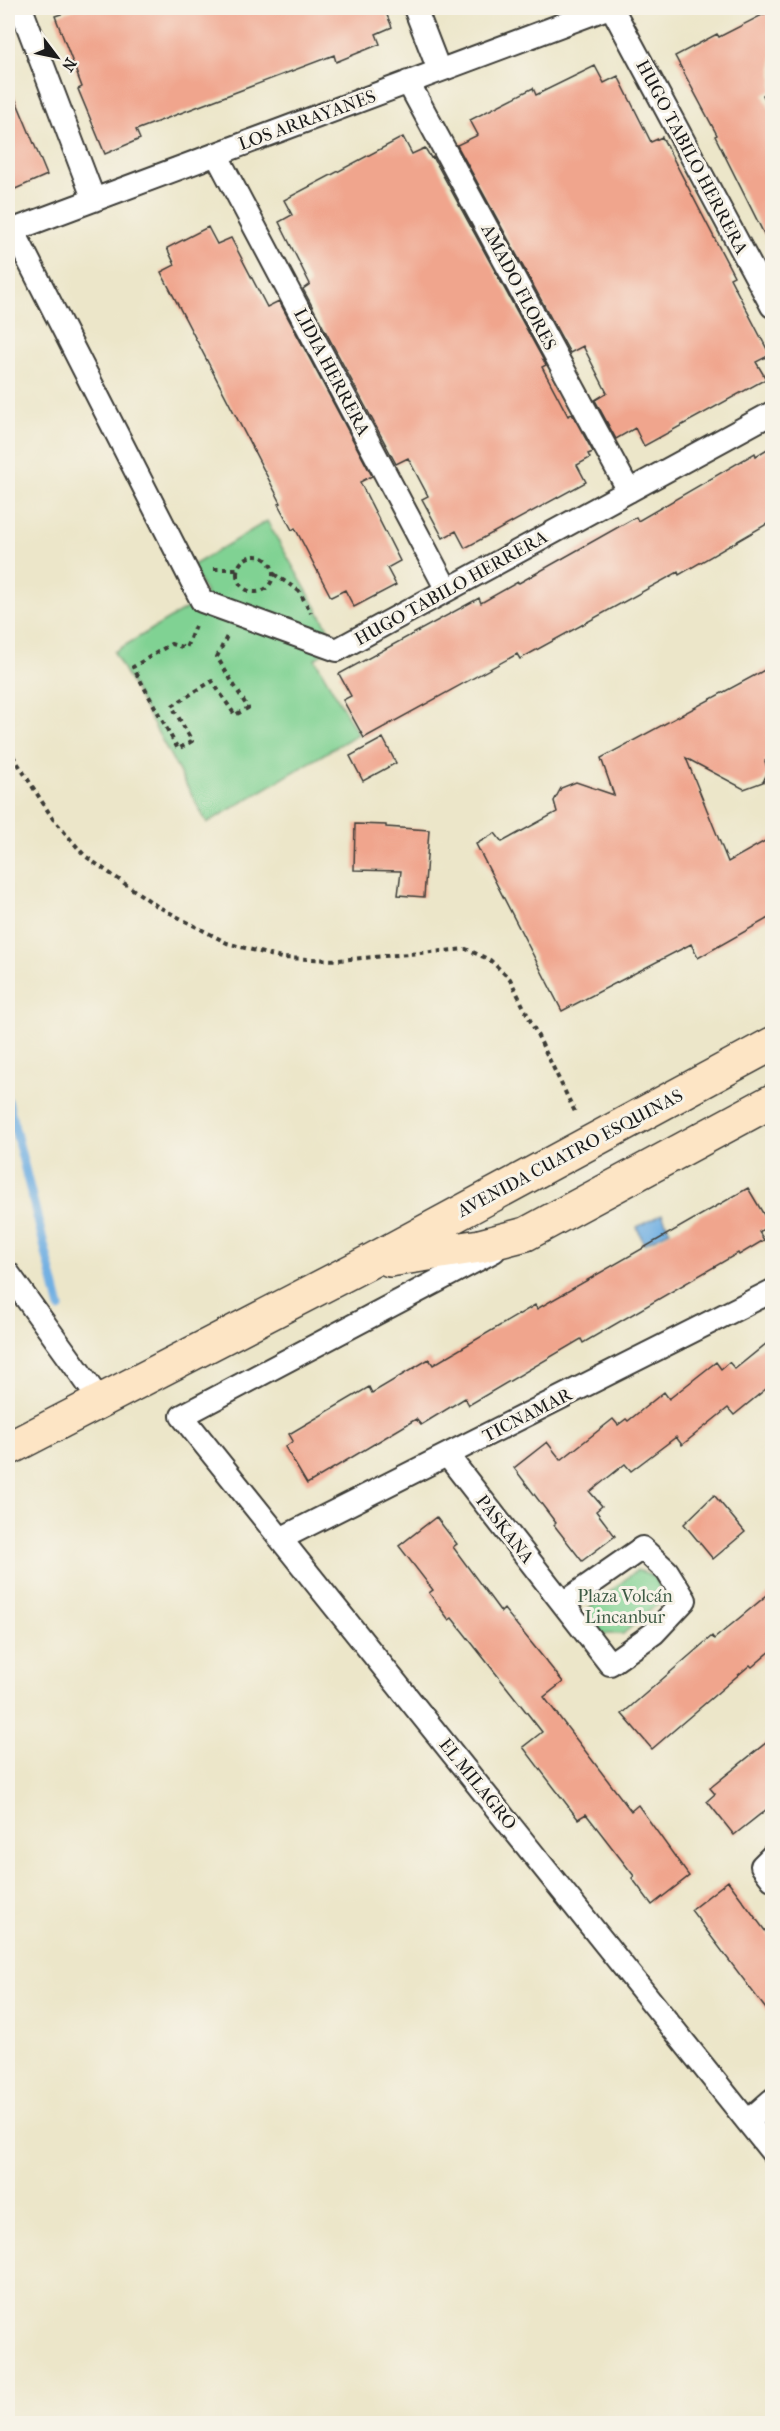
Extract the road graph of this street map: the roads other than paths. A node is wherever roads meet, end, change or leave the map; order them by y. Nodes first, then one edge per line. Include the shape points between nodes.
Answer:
1 (21, 8) edge
2 (415, 8) edge
3 (607, 8) edge
4 (612, 8) edge
5 (439, 70) junction
6 (408, 82) junction
7 (216, 154) junction
8 (94, 200) junction
9 (10, 231) edge
10 (772, 306) edge
11 (772, 413) edge
12 (629, 491) junction
13 (447, 590) junction
14 (772, 1044) edge
15 (772, 1101) edge
16 (526, 1234) junction
17 (367, 1263) junction
18 (8, 1273) edge
19 (772, 1291) edge
20 (101, 1402) junction
21 (182, 1416) joint
22 (8, 1449) edge
23 (448, 1455) junction
24 (282, 1538) junction
25 (562, 1603) junction
26 (772, 1856) edge
27 (772, 1879) edge
28 (772, 2100) edge
29 (748, 2121) junction
30 (772, 2152) edge

1 - 8 street
2 - 5 street
3 - 5 street, LOS ARRAYANES
4 - 10 street, HUGO TABILO HERRERA
5 - 6 street, LOS ARRAYANES
6 - 7 street, LOS ARRAYANES
6 - 12 street, AMADO FLORES
7 - 8 street, LOS ARRAYANES
7 - 13 street, LIDIA HERRERA
8 - 9 street, LOS ARRAYANES
9 - 13 street, HUGO TABILO HERRERA via 202,601 337,650
11 - 12 street, HUGO TABILO HERRERA
12 - 13 street, HUGO TABILO HERRERA
14 - 17 main road, AVENIDA CUATRO ESQUINAS
15 - 16 main road, AVENIDA CUATRO ESQUINAS
16 - 17 main road, AVENIDA CUATRO ESQUINAS via 480,1246
16 - 21 street, AVENIDA CUATRO ESQUINAS
17 - 20 main road, AVENIDA CUATRO ESQUINAS
18 - 20 street
19 - 23 street, TICNAMAR
20 - 22 main road, AVENIDA CUATRO ESQUINAS
21 - 24 street, EL MILAGRO
23 - 24 street, TICNAMAR
23 - 25 street, PASKANA
24 - 29 street, EL MILAGRO
25 - 25 street, PASKANA via 610,1664 654,1633 685,1600 667,1571 642,1548
26 - 27 street via 762,1866
28 - 29 street
29 - 30 street, EL MILAGRO

